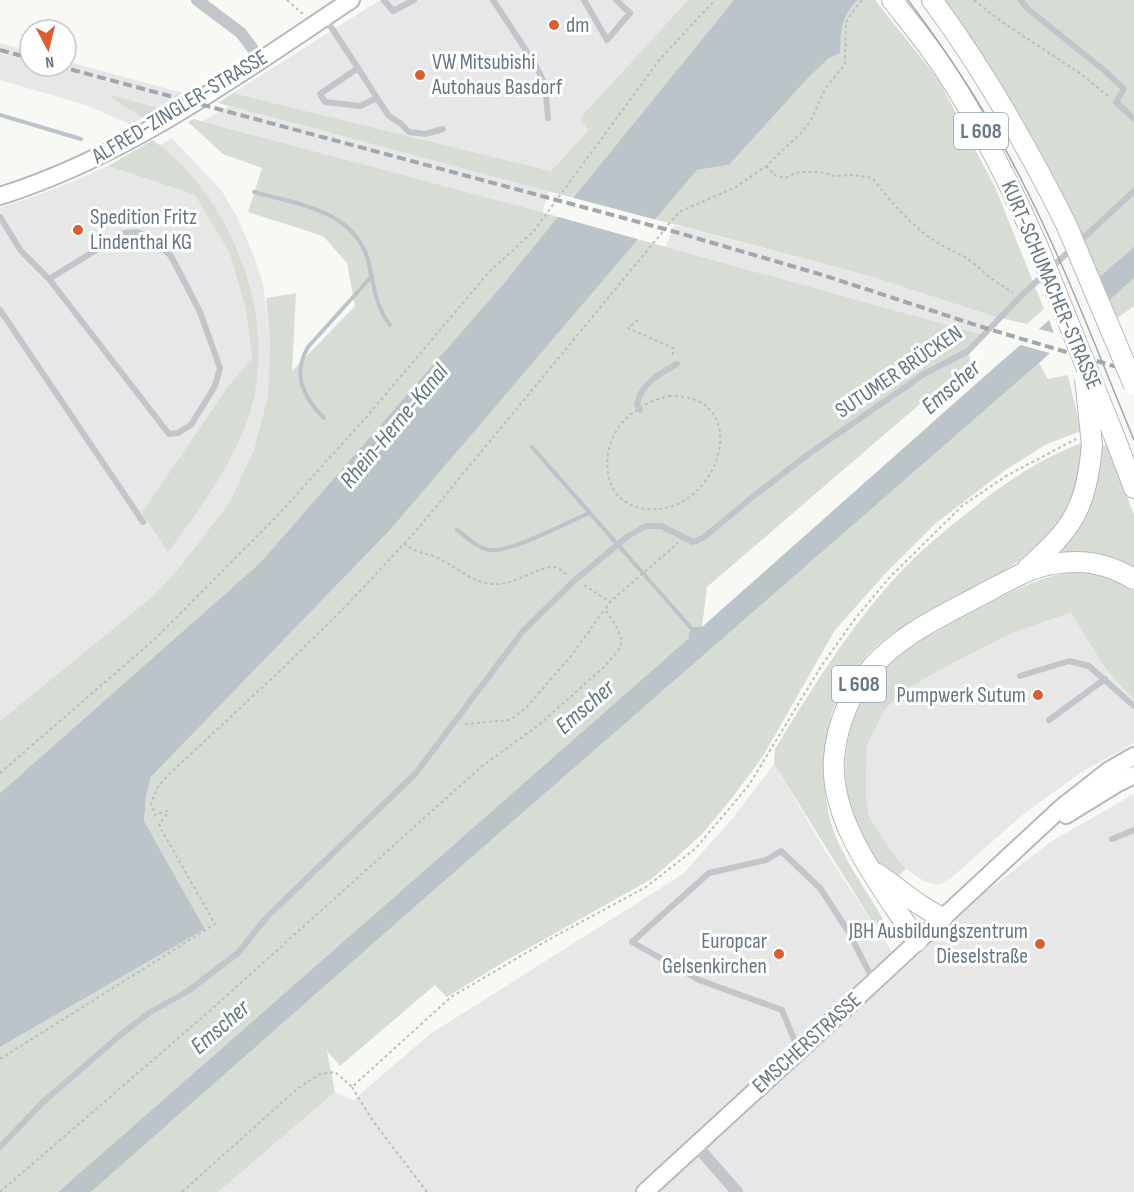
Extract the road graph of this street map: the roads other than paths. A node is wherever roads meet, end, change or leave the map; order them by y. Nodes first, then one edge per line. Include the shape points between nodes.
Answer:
1 (197, 0) edge
2 (351, 0) edge
3 (384, 0) edge
4 (414, 0) edge
5 (493, 0) edge
6 (584, 0) edge
7 (616, 0) edge
8 (892, 0) edge
9 (932, 0) edge
10 (1020, 0) edge
11 (320, 21) junction
12 (261, 60) junction
13 (358, 68) junction
14 (377, 98) junction
15 (548, 118) dead end
16 (1134, 119) edge
17 (443, 129) dead end
18 (1134, 191) edge
19 (0, 196) edge
20 (0, 217) edge
21 (49, 279) junction
22 (0, 310) edge
23 (1083, 357) junction
24 (676, 364) road end
25 (1134, 386) edge
26 (640, 410) dead end
27 (1134, 488) edge
28 (143, 522) dead end
29 (1022, 573) junction
30 (1134, 579) edge
31 (1020, 675) dead end
32 (1105, 680) junction
33 (1134, 706) edge
34 (1049, 720) dead end
35 (1134, 756) edge
36 (1134, 775) edge
37 (1134, 830) edge
38 (1112, 839) dead end
39 (1021, 846) junction
40 (871, 869) junction
41 (942, 918) junction
42 (916, 941) junction
43 (876, 980) junction
44 (801, 1048) junction
45 (696, 1145) junction
46 (0, 1147) edge
47 (645, 1192) edge
48 (736, 1192) edge

1 - 12 street via 241,33
2 - 11 street, ALFRED-ZINGLER-STRASSE
3 - 4 lane via 393,11
5 - 15 lane via 535,64 544,84
6 - 7 lane via 607,40 630,13
8 - 23 main road, KURT-SCHUMACHER-STRASSE / L 608, bridge via 944,69 977,124 1017,199
9 - 25 main road, KURT-SCHUMACHER-STRASSE / L 608, bridge via 1012,121 1066,224
10 - 16 lane via 1124,89 1116,102
11 - 12 street, ALFRED-ZINGLER-STRASSE
11 - 13 lane
12 - 19 street, ALFRED-ZINGLER-STRASSE via 114,151
13 - 14 lane
13 - 14 lane via 320,94 325,102 360,106
14 - 17 lane via 389,116 409,132 425,134
18 - 46 lane, SUTUMER BRÜCKEN via 968,351 924,374 810,453 703,538 693,542 661,526 646,526 602,557 523,631 416,773 267,917 238,953 117,1039 43,1102
20 - 21 lane via 21,251
21 - 21 lane via 124,233 137,232 152,239 171,256 200,312 220,368 215,386 191,425 169,434
22 - 28 lane
23 - 27 main road, KURT-SCHUMACHER-STRASSE / L 608, bridge
23 - 29 main road, L 608, bridge via 1089,477 1083,501 1044,554
24 - 26 lane via 644,388 637,404
29 - 30 main road, L 608 via 1051,564 1086,562 1115,568
29 - 40 main road, L 608 via 904,639 872,667 850,701 841,720 834,759 836,797 850,835
31 - 32 lane via 1069,661 1089,666
32 - 33 lane
32 - 34 lane
35 - 39 street, EMSCHERSTRASSE via 1061,808
36 - 39 street, EMSCHERSTRASSE
37 - 38 lane
39 - 41 street, EMSCHERSTRASSE
40 - 41 main road, L 608
40 - 42 main road, L 608
41 - 42 street, EMSCHERSTRASSE
42 - 43 street, EMSCHERSTRASSE
43 - 44 street, EMSCHERSTRASSE
43 - 44 lane via 820,888 781,851 766,860 709,873 632,942 699,980 782,1010
44 - 45 street, EMSCHERSTRASSE
45 - 47 street, EMSCHERSTRASSE
45 - 48 street

